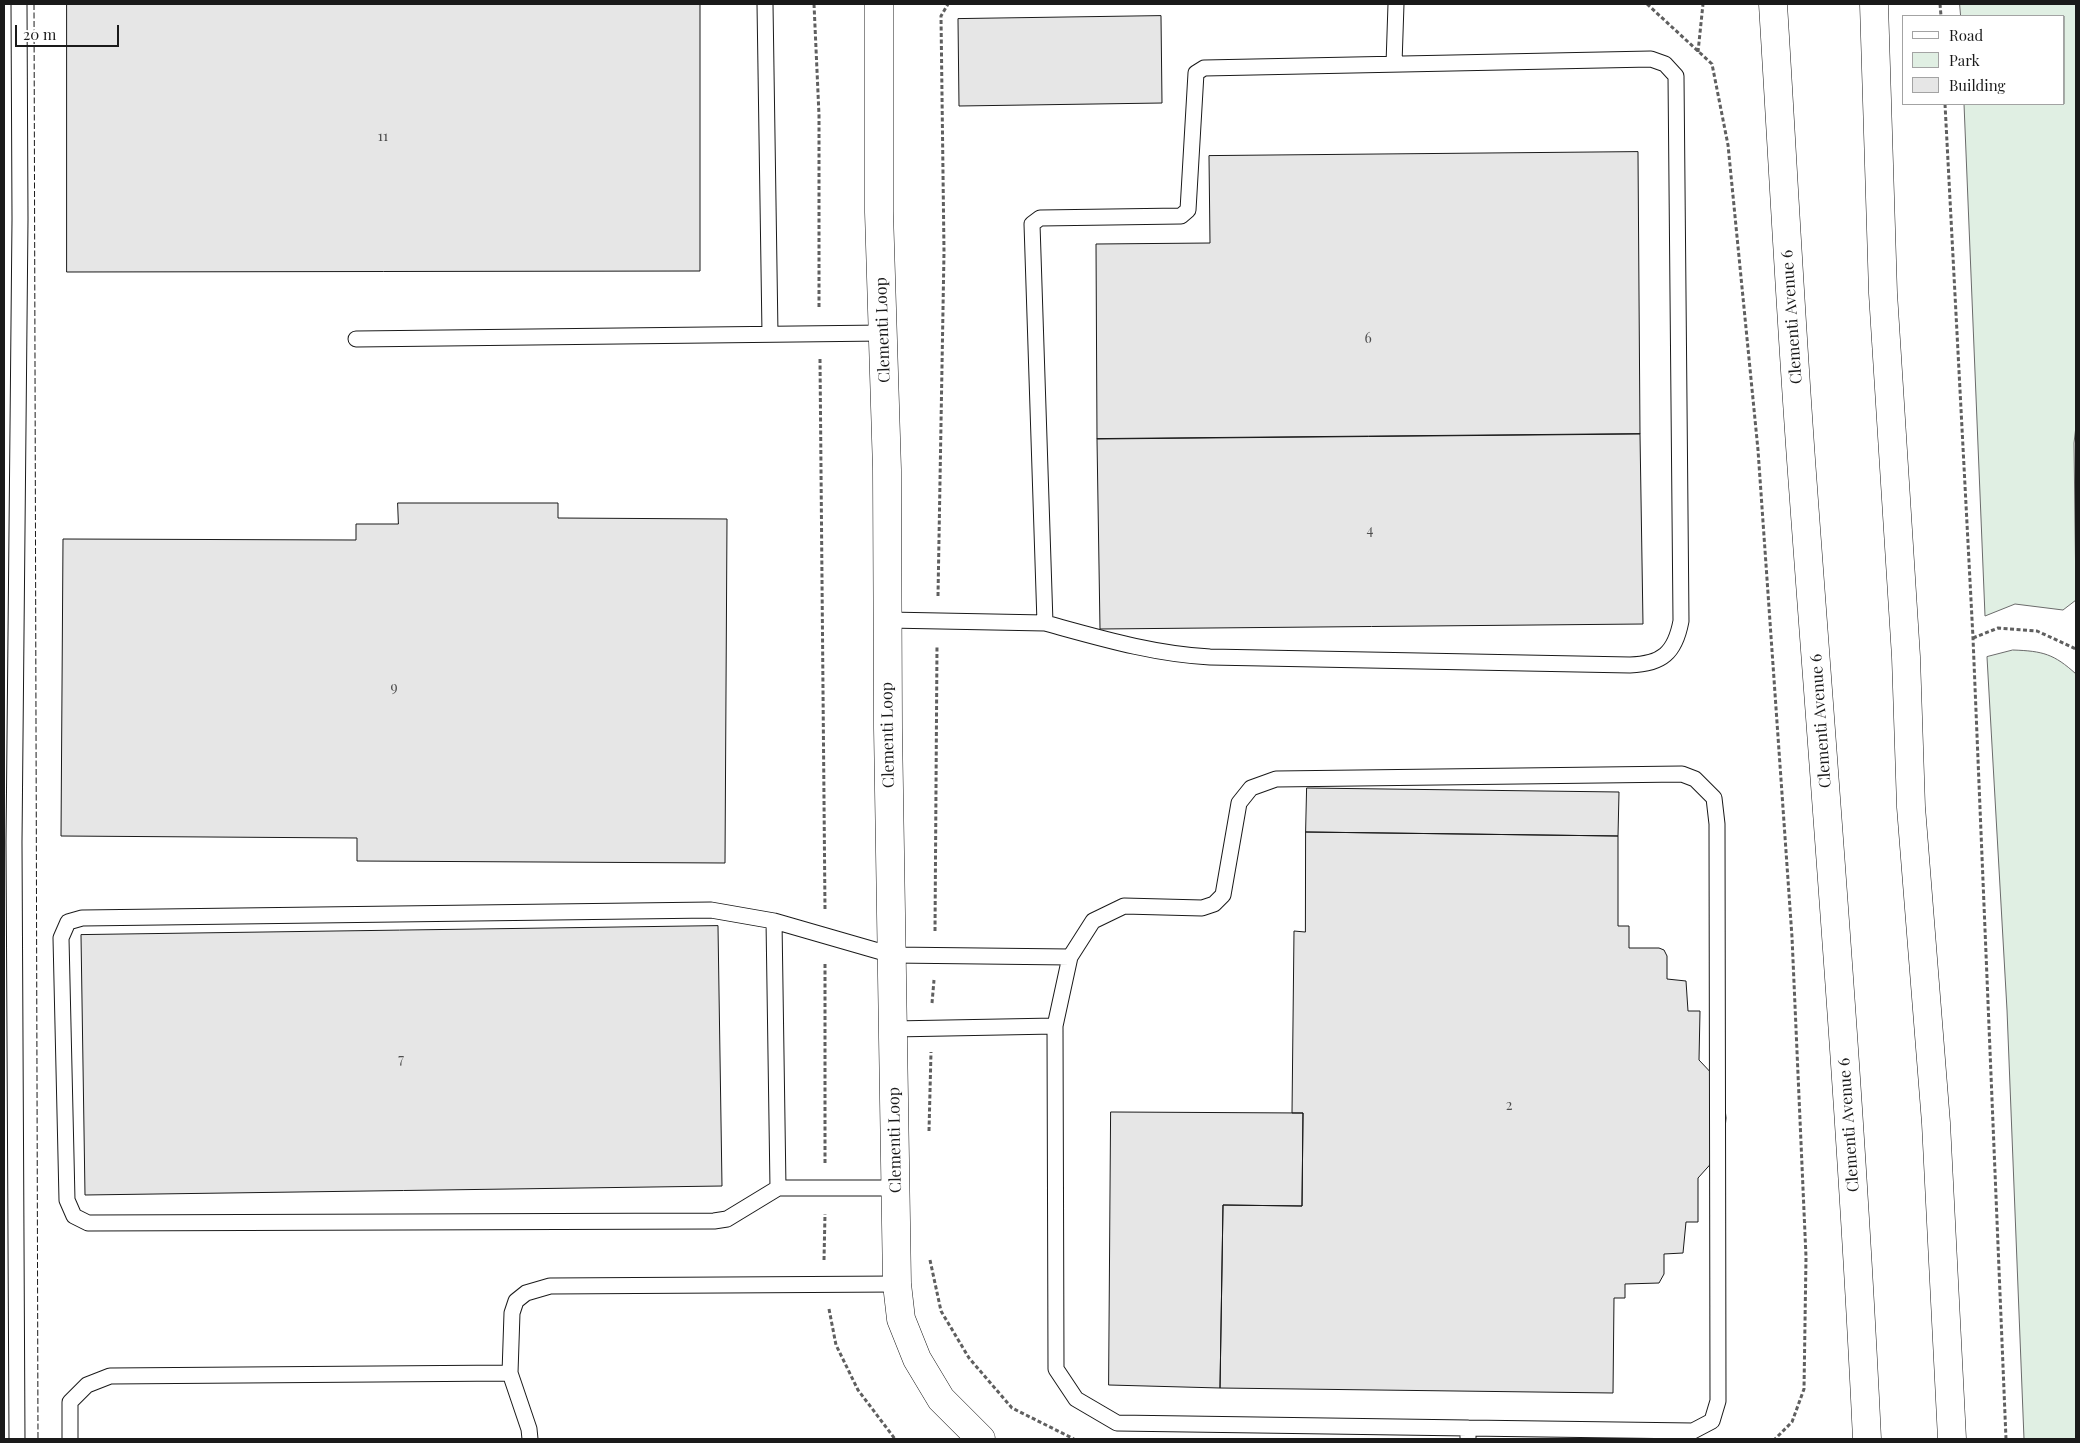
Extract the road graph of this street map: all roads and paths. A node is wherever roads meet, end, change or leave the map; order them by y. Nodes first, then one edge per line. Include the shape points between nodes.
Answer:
1 (19, 4) edge
2 (765, 4) edge
3 (814, 4) edge
4 (879, 4) edge
5 (944, 4) edge
6 (948, 4) edge
7 (1396, 4) edge
8 (1647, 4) edge
9 (1703, 4) edge
10 (1772, 4) edge
11 (1874, 4) edge
12 (945, 10) junction
13 (1698, 52) junction
14 (1394, 64) junction
15 (1945, 105) edge
16 (884, 333) junction
17 (770, 334) junction
18 (819, 334) junction
19 (356, 339) dead end
20 (888, 620) junction
21 (938, 622) junction
22 (1045, 622) junction
23 (1972, 638) junction
24 (2076, 649) edge
25 (774, 921) junction
26 (825, 936) junction
27 (892, 955) junction
28 (935, 956) junction
29 (1070, 957) junction
30 (1055, 1026) junction
31 (893, 1029) junction
32 (931, 1029) junction
33 (929, 1132) dead end
34 (778, 1188) junction
35 (825, 1188) junction
36 (896, 1188) junction
37 (929, 1253) dead end
38 (824, 1283) junction
39 (897, 1284) junction
40 (510, 1373) junction
41 (1468, 1434) edge
42 (17, 1439) edge
43 (70, 1439) edge
44 (530, 1439) edge
45 (895, 1439) edge
46 (981, 1439) edge
47 (1074, 1439) edge
48 (1775, 1439) edge
49 (1867, 1439) edge
50 (1952, 1439) edge
51 (2006, 1439) edge

1 - 42 lane via 14,832
2 - 17 lane
3 - 18 path via 819,115
4 - 16 main road, Clementi Loop via 879,212
5 - 12 path
6 - 12 path
7 - 14 lane
8 - 13 path
9 - 13 path
10 - 49 main road, Clementi Avenue 6 via 1803,484 1833,876
11 - 50 main road via 1883,294 1906,657 1911,807 1936,1123
12 - 21 path via 941,16 944,252
13 - 48 path via 1712,64 1728,145 1758,450 1792,937 1806,1257 1804,1389 1792,1422
14 - 22 lane via 1204,68 1196,73 1188,210 1181,216 1040,218 1032,224
14 - 22 lane via 1651,59 1665,64 1676,76 1681,621 1674,646 1659,659 1630,665 1210,657 1138,648
15 - 23 path
16 - 18 lane
16 - 20 main road, Clementi Loop
17 - 18 lane
17 - 19 lane
18 - 26 path
20 - 21 lane
20 - 27 main road, Clementi Loop
21 - 22 lane
21 - 28 path
23 - 24 path via 1998,628 2037,630
23 - 51 path
25 - 26 lane
25 - 34 lane
25 - 34 lane via 711,910 82,918 68,922 61,938 67,1200 74,1216 88,1223 714,1221 727,1219
26 - 27 lane
26 - 35 path
27 - 28 lane
27 - 31 main road, Clementi Loop
28 - 29 lane
28 - 32 path
29 - 30 lane
29 - 41 lane via 1093,921 1124,906 1202,908 1214,904 1223,895 1240,803 1251,788 1276,779 1682,774 1695,779 1714,798 1717,824 1718,1401 1712,1421 1692,1432
30 - 32 lane
30 - 41 lane via 1056,1369 1076,1399 1117,1423
31 - 32 lane
31 - 36 main road, Clementi Loop
32 - 33 path
34 - 35 lane
35 - 36 lane
35 - 38 path
36 - 39 main road, Clementi Loop
37 - 47 path via 941,1311 969,1358 1012,1408
38 - 39 lane
38 - 40 lane via 550,1286 526,1293 516,1301 512,1313
38 - 45 path via 836,1345 858,1390
39 - 46 main road, Clementi Loop via 901,1320 917,1359 941,1400
40 - 43 lane via 110,1376 87,1385 70,1402
40 - 44 lane

